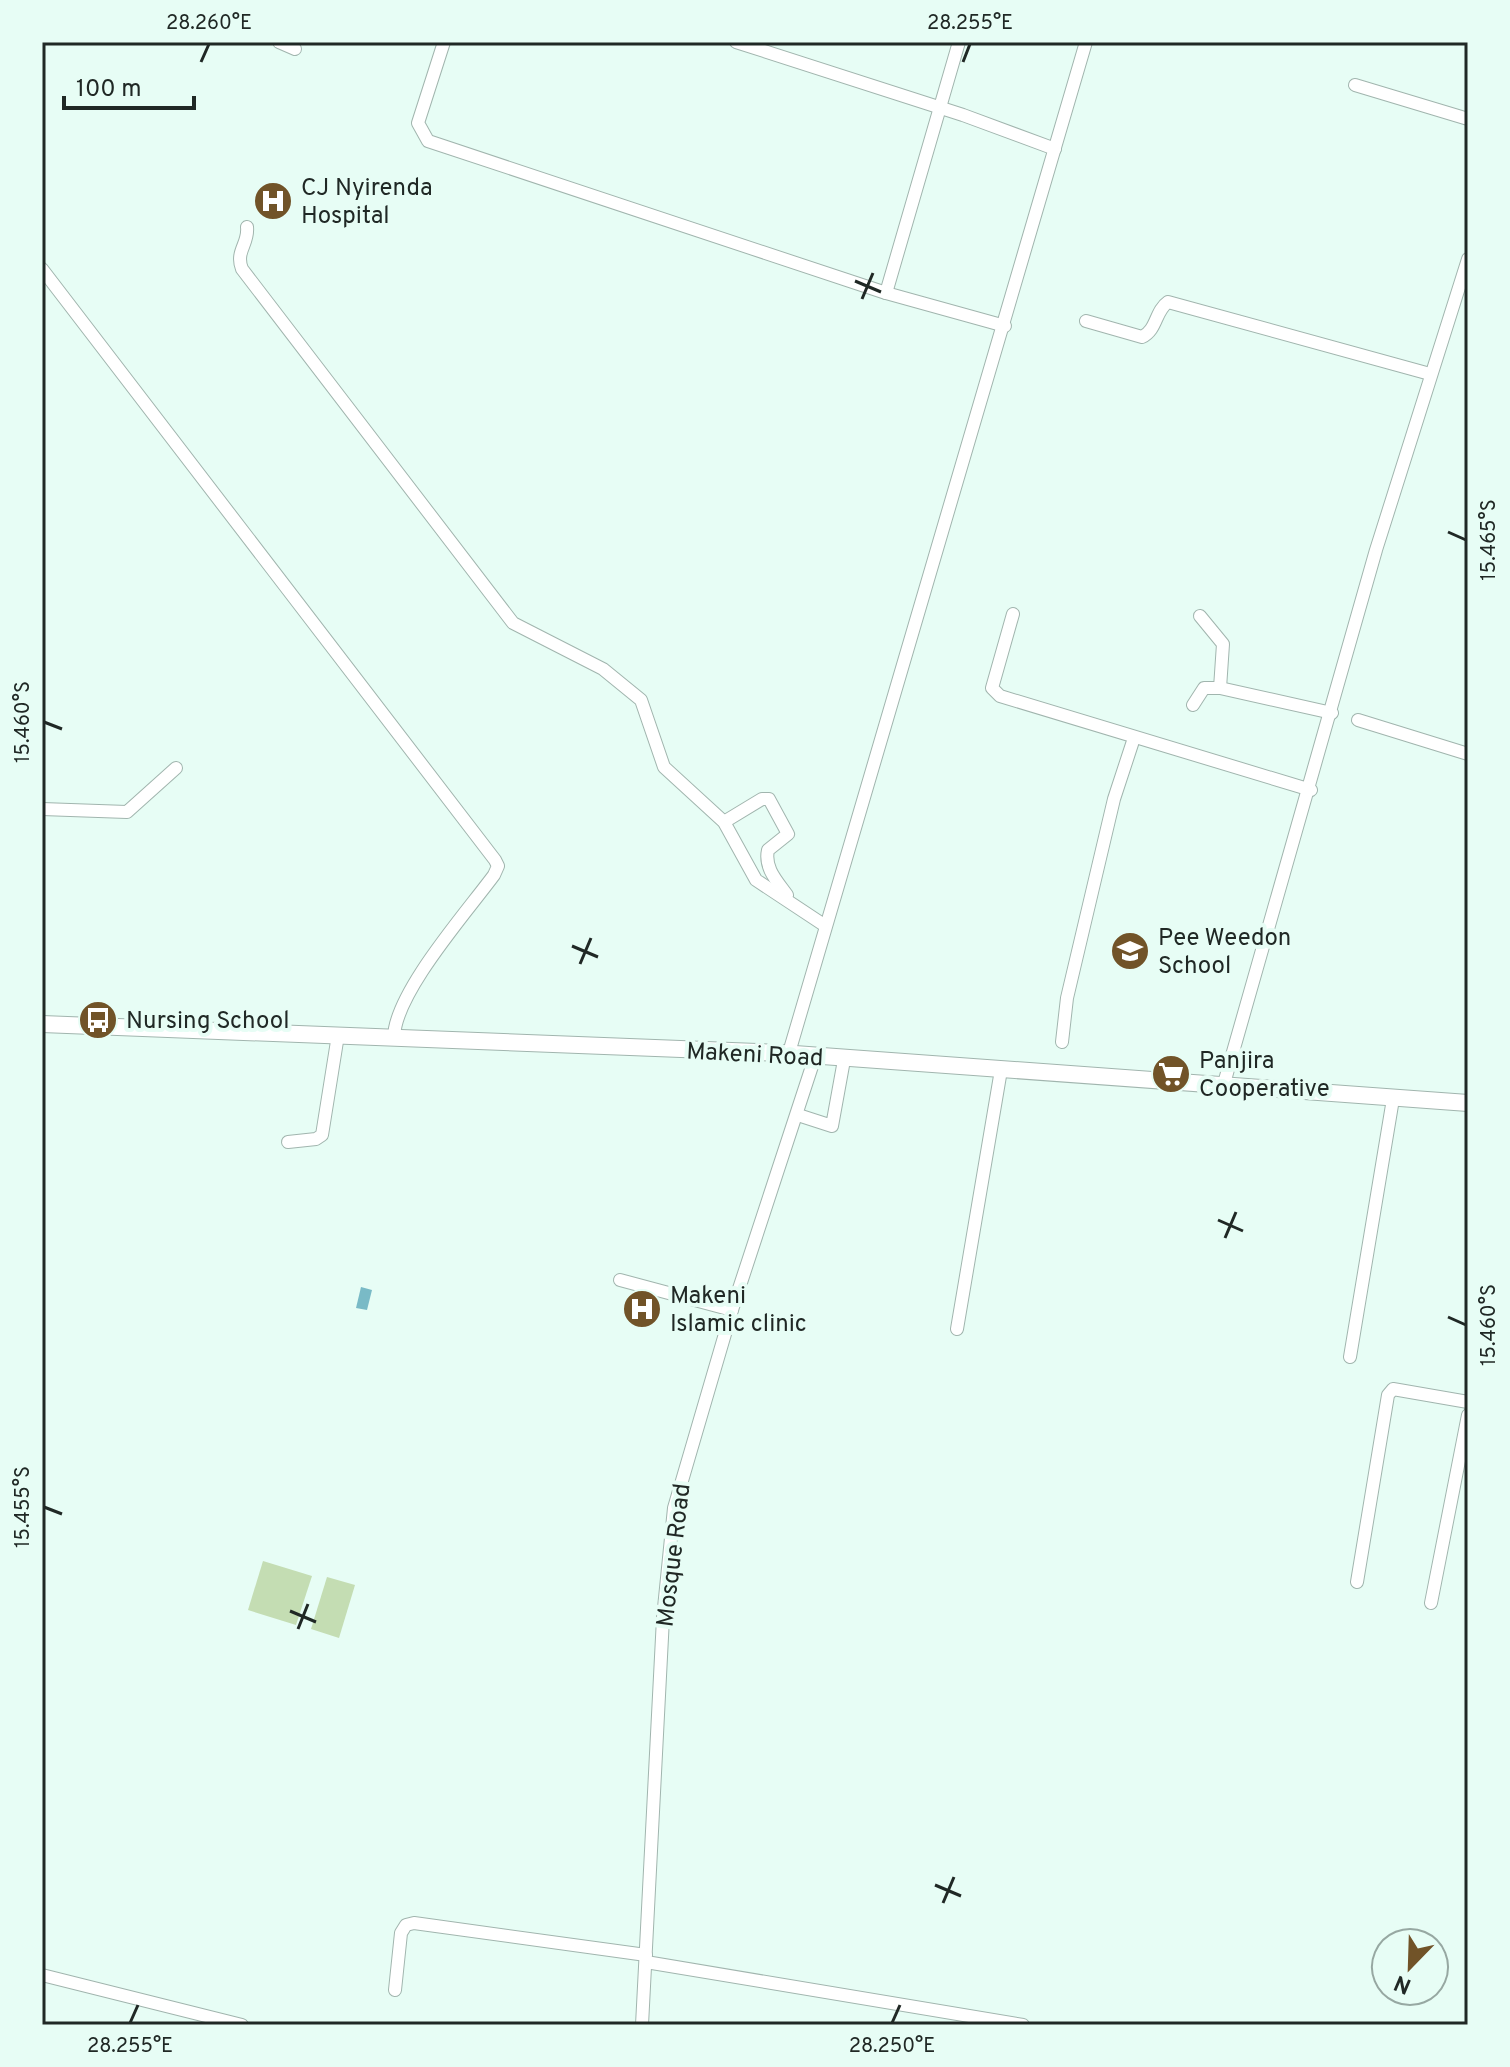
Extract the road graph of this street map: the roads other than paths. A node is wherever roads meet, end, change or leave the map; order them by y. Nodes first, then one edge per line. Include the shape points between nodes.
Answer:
1 (279, 42) edge
2 (444, 42) edge
3 (736, 42) edge
4 (959, 42) edge
5 (1086, 42) edge
6 (295, 49) dead end
7 (1355, 85) dead end
8 (938, 107) junction
9 (1468, 119) edge
10 (1055, 149) junction
11 (247, 227) dead end
12 (1468, 259) edge
13 (42, 269) edge
14 (886, 293) junction
15 (1086, 321) dead end
16 (1005, 326) junction
17 (1430, 374) junction
18 (1013, 614) dead end
19 (1200, 616) dead end
20 (1220, 688) junction
21 (1193, 705) dead end
22 (1332, 713) junction
23 (1358, 720) dead end
24 (1134, 738) junction
25 (1468, 754) edge
26 (176, 768) dead end
27 (1311, 790) junction
28 (42, 809) edge
29 (724, 822) junction
30 (792, 903) junction
31 (824, 925) junction
32 (42, 1024) edge
33 (338, 1035) junction
34 (394, 1037) junction
35 (1062, 1042) dead end
36 (788, 1056) junction
37 (815, 1057) junction
38 (844, 1060) junction
39 (1001, 1070) junction
40 (1223, 1087) junction
41 (1393, 1099) junction
42 (1468, 1103) edge
43 (798, 1115) junction
44 (288, 1142) dead end
45 (620, 1280) dead end
46 (732, 1310) junction
47 (957, 1329) dead end
48 (1350, 1357) dead end
49 (1468, 1402) edge
50 (1468, 1415) edge
51 (1357, 1582) dead end
52 (1431, 1603) dead end
53 (646, 1958) junction
54 (42, 1975) edge
55 (395, 1990) dead end
56 (242, 2025) edge
57 (642, 2025) edge
58 (1023, 2025) edge

1 - 6 street
2 - 14 street via 418,123 428,141
3 - 8 street
4 - 8 street
5 - 10 street
7 - 9 street
8 - 10 street
8 - 14 street
10 - 16 street
11 - 29 street via 238,252 242,269 513,623 603,669 633,691 648,710 664,767
12 - 17 street
13 - 34 street via 498,866 409,992 396,1015
14 - 16 street
15 - 17 street via 1142,337 1150,333 1168,302
16 - 31 street
17 - 22 street
18 - 24 street via 995,692
19 - 20 street via 1223,644
20 - 21 street via 1204,688
20 - 22 street
22 - 27 street
23 - 25 street
24 - 27 street
24 - 35 street via 1114,799 1067,998
26 - 28 street via 131,811
27 - 40 street
29 - 30 street via 748,870
29 - 30 street via 769,799 788,834 768,850 768,868
30 - 31 street
31 - 36 street
32 - 33 main road, Makeni Road
33 - 34 main road, Makeni Road
33 - 44 street via 322,1135
34 - 36 main road, Makeni Road
36 - 37 main road, Makeni Road
37 - 38 main road, Makeni Road
37 - 43 street, Mosque Road
38 - 39 main road, Makeni Road
38 - 43 street via 832,1126
39 - 40 main road, Makeni Road
39 - 47 street
40 - 41 main road, Makeni Road
41 - 42 main road, Makeni Road
41 - 48 street
43 - 46 street, Mosque Road
45 - 46 street
46 - 53 street, Mosque Road via 674,1508 663,1618
49 - 51 street via 1407,1390 1393,1389 1388,1395
50 - 52 street
53 - 55 street via 414,1923 401,1933
53 - 57 street, Mosque Road
53 - 58 street
54 - 56 street

